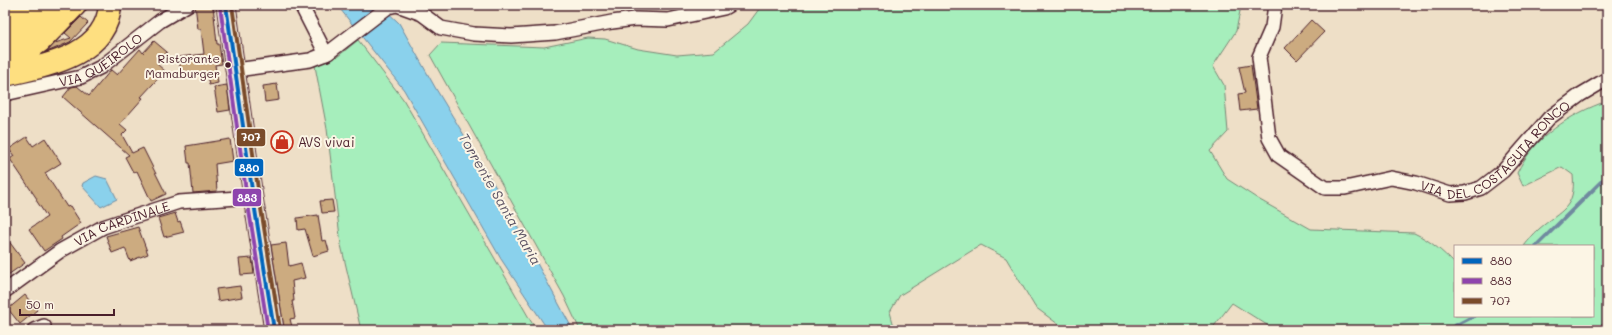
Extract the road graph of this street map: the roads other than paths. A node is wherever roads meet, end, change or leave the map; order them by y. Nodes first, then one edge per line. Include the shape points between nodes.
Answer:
1 (18, 5) edge
2 (33, 5) edge
3 (45, 5) edge
4 (62, 5) edge
5 (75, 5) edge
6 (110, 5) edge
7 (187, 5) edge
8 (226, 5) edge
9 (301, 5) edge
10 (729, 5) edge
11 (1275, 5) edge
12 (5, 40) edge
13 (5, 46) edge
14 (326, 54) junction
15 (5, 60) edge
16 (5, 67) edge
17 (236, 70) junction
18 (5, 74) edge
19 (1607, 79) edge
20 (5, 94) edge
21 (253, 197) junction
22 (5, 291) edge
23 (274, 330) edge

1 - 12 highway via 9,22
2 - 12 highway
3 - 13 highway
4 - 15 highway
5 - 16 highway via 39,42
6 - 18 highway via 110,13 104,28 75,55 55,63
7 - 20 street, VIA QUEIROLO via 160,21 101,67 81,77
8 - 17 street
9 - 14 street
10 - 14 street via 668,20 635,19 555,32 510,36 474,34 442,28 422,14 397,5 388,6
11 - 19 street, VIA DEL COSTAGUTA RONCO via 1272,27 1259,57 1269,138 1279,156 1326,188 1345,188 1391,178 1450,194 1481,188 1503,171 1549,118
14 - 17 street via 310,60
17 - 21 street
21 - 22 street, VIA CARDINALE via 179,202 103,227 60,251
21 - 23 street

